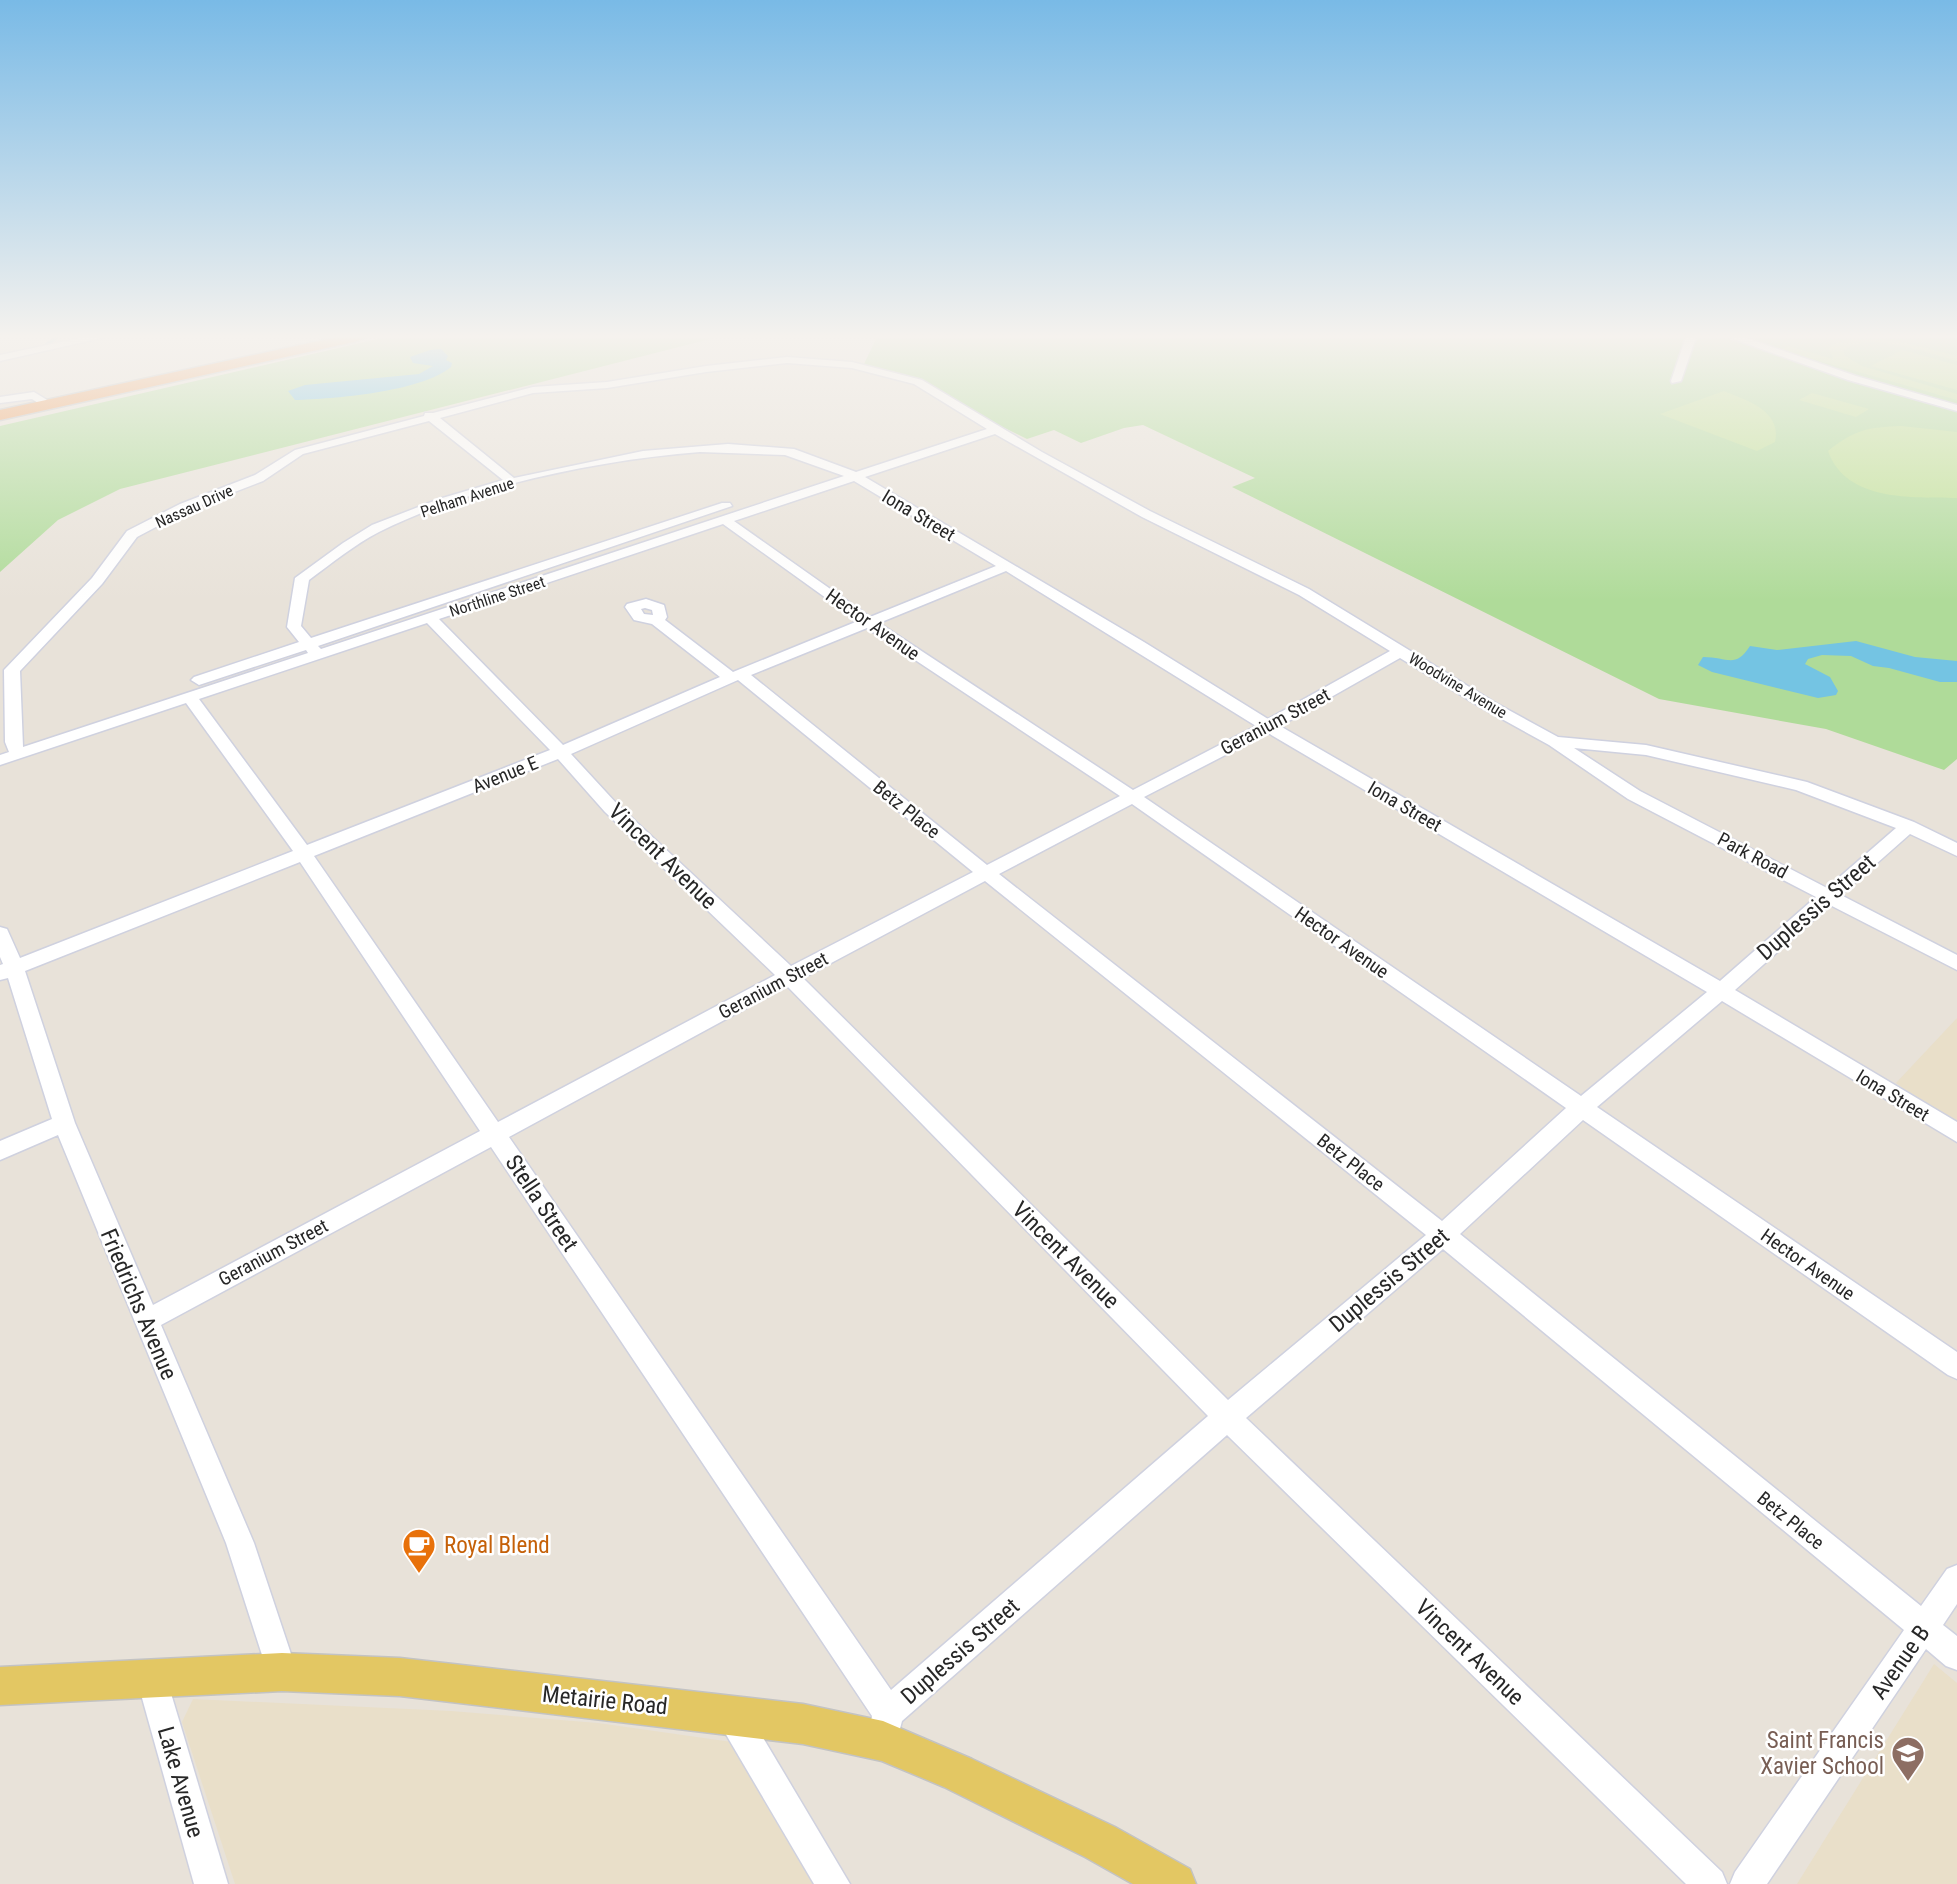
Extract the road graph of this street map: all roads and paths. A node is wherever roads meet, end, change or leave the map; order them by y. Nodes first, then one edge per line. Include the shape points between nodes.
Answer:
1 (394, 425) edge
2 (441, 425) edge
3 (967, 425) edge
4 (986, 425) edge
5 (994, 430) junction
6 (838, 468) junction
7 (855, 476) junction
8 (511, 481) junction
9 (725, 520) junction
10 (1006, 567) junction
11 (430, 618) junction
12 (656, 620) dead end
13 (868, 622) junction
14 (313, 650) junction
15 (1401, 651) junction
16 (736, 677) junction
17 (189, 697) junction
18 (1268, 726) junction
19 (1554, 741) junction
20 (10, 748) edge
21 (561, 752) junction
22 (0, 760) edge
23 (1131, 796) junction
24 (1908, 826) junction
25 (1957, 850) edge
26 (304, 854) junction
27 (986, 873) junction
28 (1829, 895) junction
29 (0, 934) edge
30 (1957, 963) edge
31 (7, 970) edge
32 (789, 976) junction
33 (1721, 991) junction
34 (1581, 1108) junction
35 (64, 1122) junction
36 (494, 1133) junction
37 (1957, 1133) edge
38 (0, 1152) edge
39 (1443, 1235) junction
40 (146, 1321) junction
41 (1957, 1367) edge
42 (1227, 1418) junction
43 (1957, 1579) edge
44 (1923, 1628) junction
45 (1957, 1655) edge
46 (282, 1672) junction
47 (152, 1680) junction
48 (0, 1686) edge
49 (732, 1714) junction
50 (886, 1727) junction
51 (211, 1884) edge
52 (833, 1884) edge
53 (1175, 1884) edge
54 (1710, 1884) edge
55 (1746, 1884) edge

1 - 20 street, Nassau Drive via 299,452 259,478 184,507 132,534 97,581 12,670
2 - 8 street
3 - 6 street, Northline Street
4 - 5 street, Nassau Drive
5 - 7 street, Northline Street
5 - 15 street, Woodvine Avenue via 1146,514 1304,592
6 - 7 street, Pelham Avenue
6 - 8 street, Pelham Avenue via 786,451 699,447
6 - 14 street, Northline Street
7 - 9 street, Northline Street
7 - 10 street, Iona Street
8 - 14 street, Pelham Avenue via 375,528 302,578 294,627
9 - 11 street, Northline Street
9 - 13 street, Hector Avenue
10 - 13 street, Avenue E
10 - 18 street, Iona Street
11 - 14 street, Northline Street
11 - 21 street, Vincent Avenue
12 - 16 street, Betz Place
13 - 16 street, Avenue E
13 - 23 street, Hector Avenue
14 - 17 street, Northline Street
14 - 20 street, Northline Street
15 - 18 street, Geranium Street
15 - 19 street, Woodvine Avenue
16 - 21 street, Avenue E
16 - 27 street, Betz Place
17 - 20 street, Northline Street
17 - 26 street, Stella Street
18 - 23 street, Geranium Street
18 - 33 street, Iona Street
19 - 24 street, Woodvine Avenue via 1646,750 1750,773 1801,786
19 - 28 street, Park Road via 1634,795
20 - 22 street, Northline Street
21 - 26 street, Avenue E
21 - 32 street, Vincent Avenue via 611,808
23 - 27 street, Geranium Street
23 - 34 street, Hector Avenue
24 - 25 street, Woodvine Avenue
24 - 28 street, Duplessis Street
26 - 31 street, Avenue E
26 - 36 street, Stella Street
27 - 32 street, Geranium Street
27 - 39 street, Betz Place
28 - 30 street, Park Road
28 - 33 street, Duplessis Street
29 - 31 street, Friedrichs Avenue
31 - 35 street, Friedrichs Avenue
32 - 36 street, Geranium Street
32 - 42 street, Vincent Avenue
33 - 34 street, Duplessis Street
33 - 37 street, Iona Street
34 - 39 street, Duplessis Street
34 - 41 street, Hector Avenue
35 - 38 street
35 - 40 street, Friedrichs Avenue
36 - 40 street, Geranium Street
36 - 50 street, Stella Street
39 - 42 street, Duplessis Street
39 - 44 street, Betz Place
40 - 46 street, Friedrichs Avenue via 240,1543
42 - 50 street, Duplessis Street
42 - 54 street, Vincent Avenue
43 - 44 street, Avenue B
44 - 45 street, Betz Place
44 - 55 street, Avenue B
46 - 47 main road, Metairie Road
46 - 49 main road, Metairie Road via 400,1677
47 - 48 main road, Metairie Road
47 - 51 street, Lake Avenue
49 - 50 main road, Metairie Road via 803,1724
49 - 52 street
50 - 53 main road, Metairie Road via 958,1773

